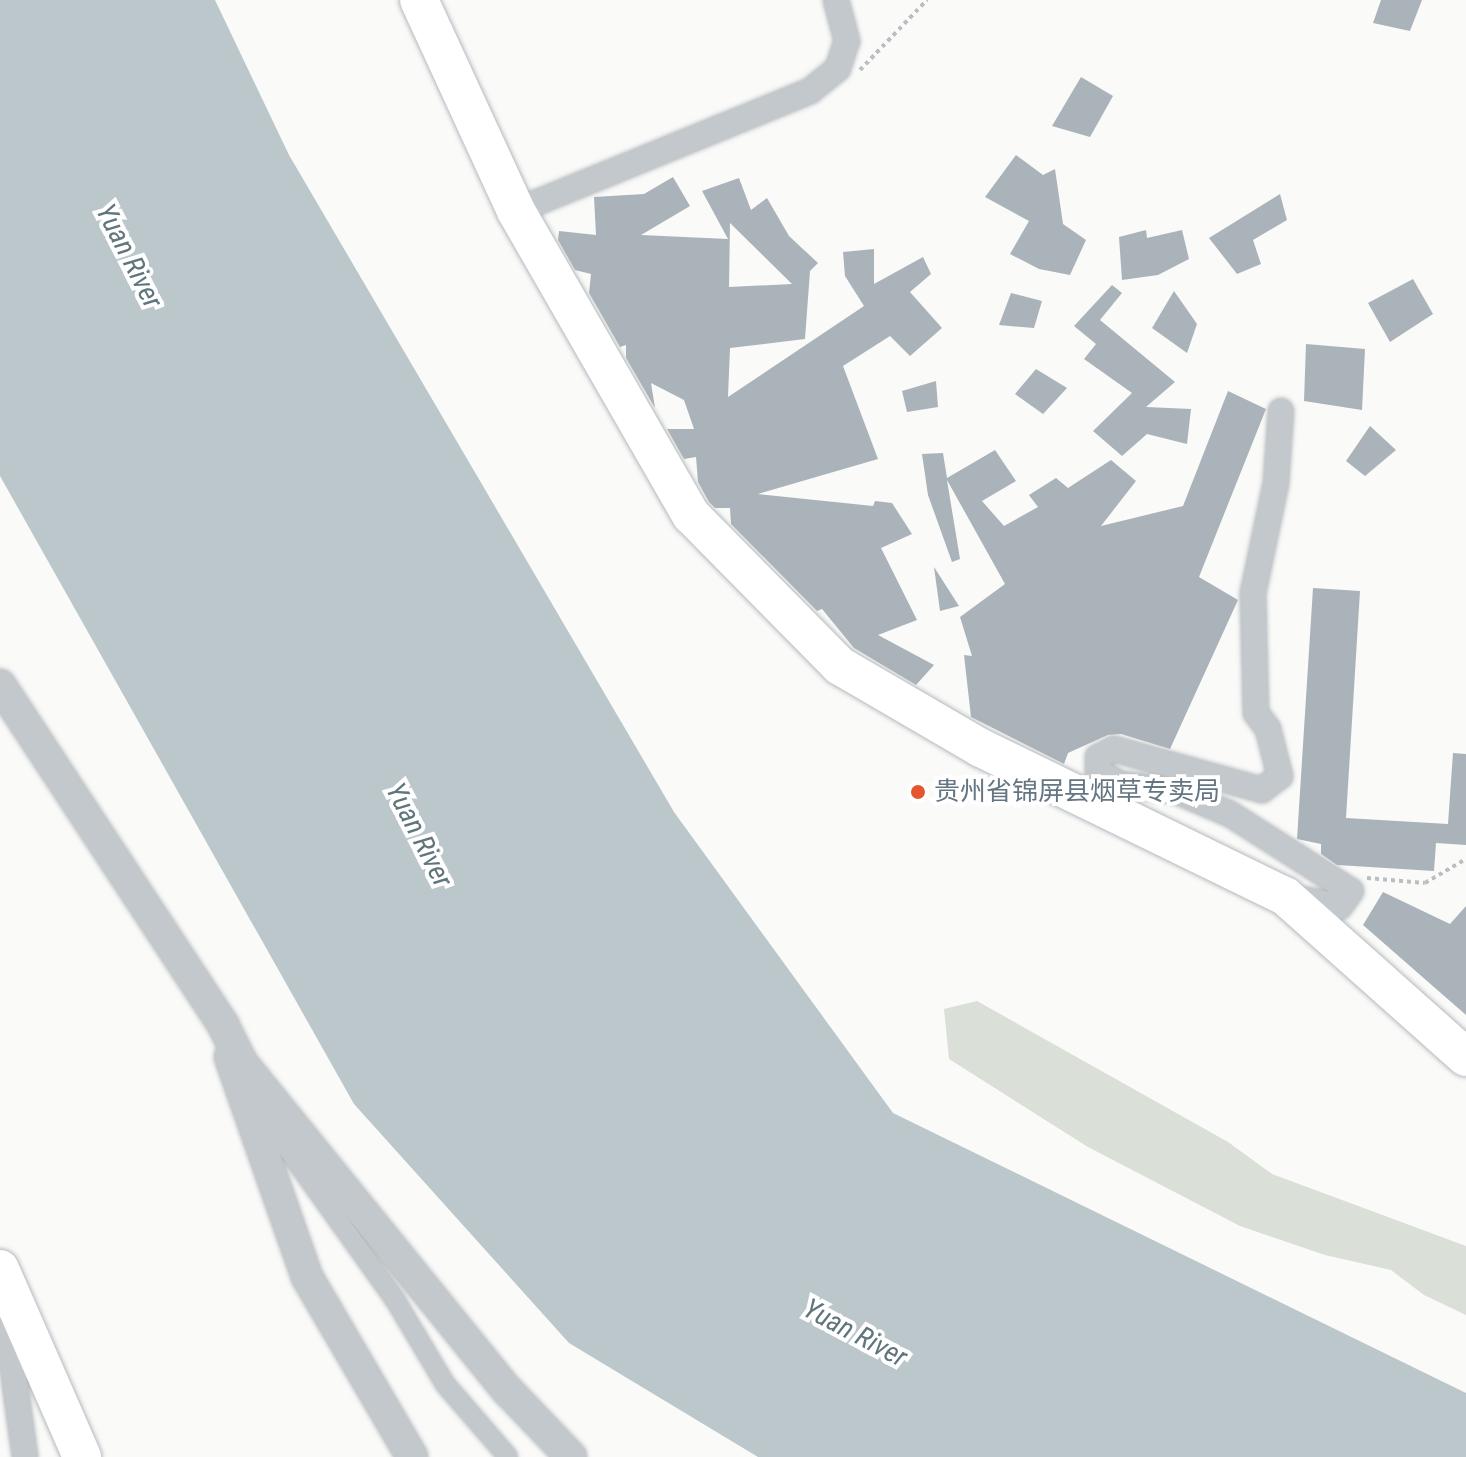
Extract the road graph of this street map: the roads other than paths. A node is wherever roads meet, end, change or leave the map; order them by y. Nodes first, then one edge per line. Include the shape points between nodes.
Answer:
1 (419, 0) edge
2 (836, 0) edge
3 (516, 211) junction
4 (1281, 411) dead end
5 (0, 685) edge
6 (1285, 896) junction
7 (223, 1025) junction
8 (1462, 1048) edge
9 (234, 1074) junction
10 (0, 1272) edge
11 (25, 1457) edge
12 (82, 1457) edge
13 (412, 1457) edge
14 (508, 1457) edge
15 (571, 1457) edge

1 - 3 main road
2 - 3 street via 847,41 838,68 810,91
3 - 6 main road via 691,515 840,666 981,748
4 - 6 street via 1276,483 1253,593 1256,713 1268,729 1280,776 1262,790 1114,749 1098,757 1098,771 1120,784 1176,791 1230,814 1351,891 1340,906
5 - 7 street
6 - 8 main road
7 - 9 street
7 - 15 street via 242,1063 272,1101 508,1391
9 - 13 street via 307,1277
9 - 14 street via 394,1298 445,1384
10 - 11 street
10 - 12 main road

